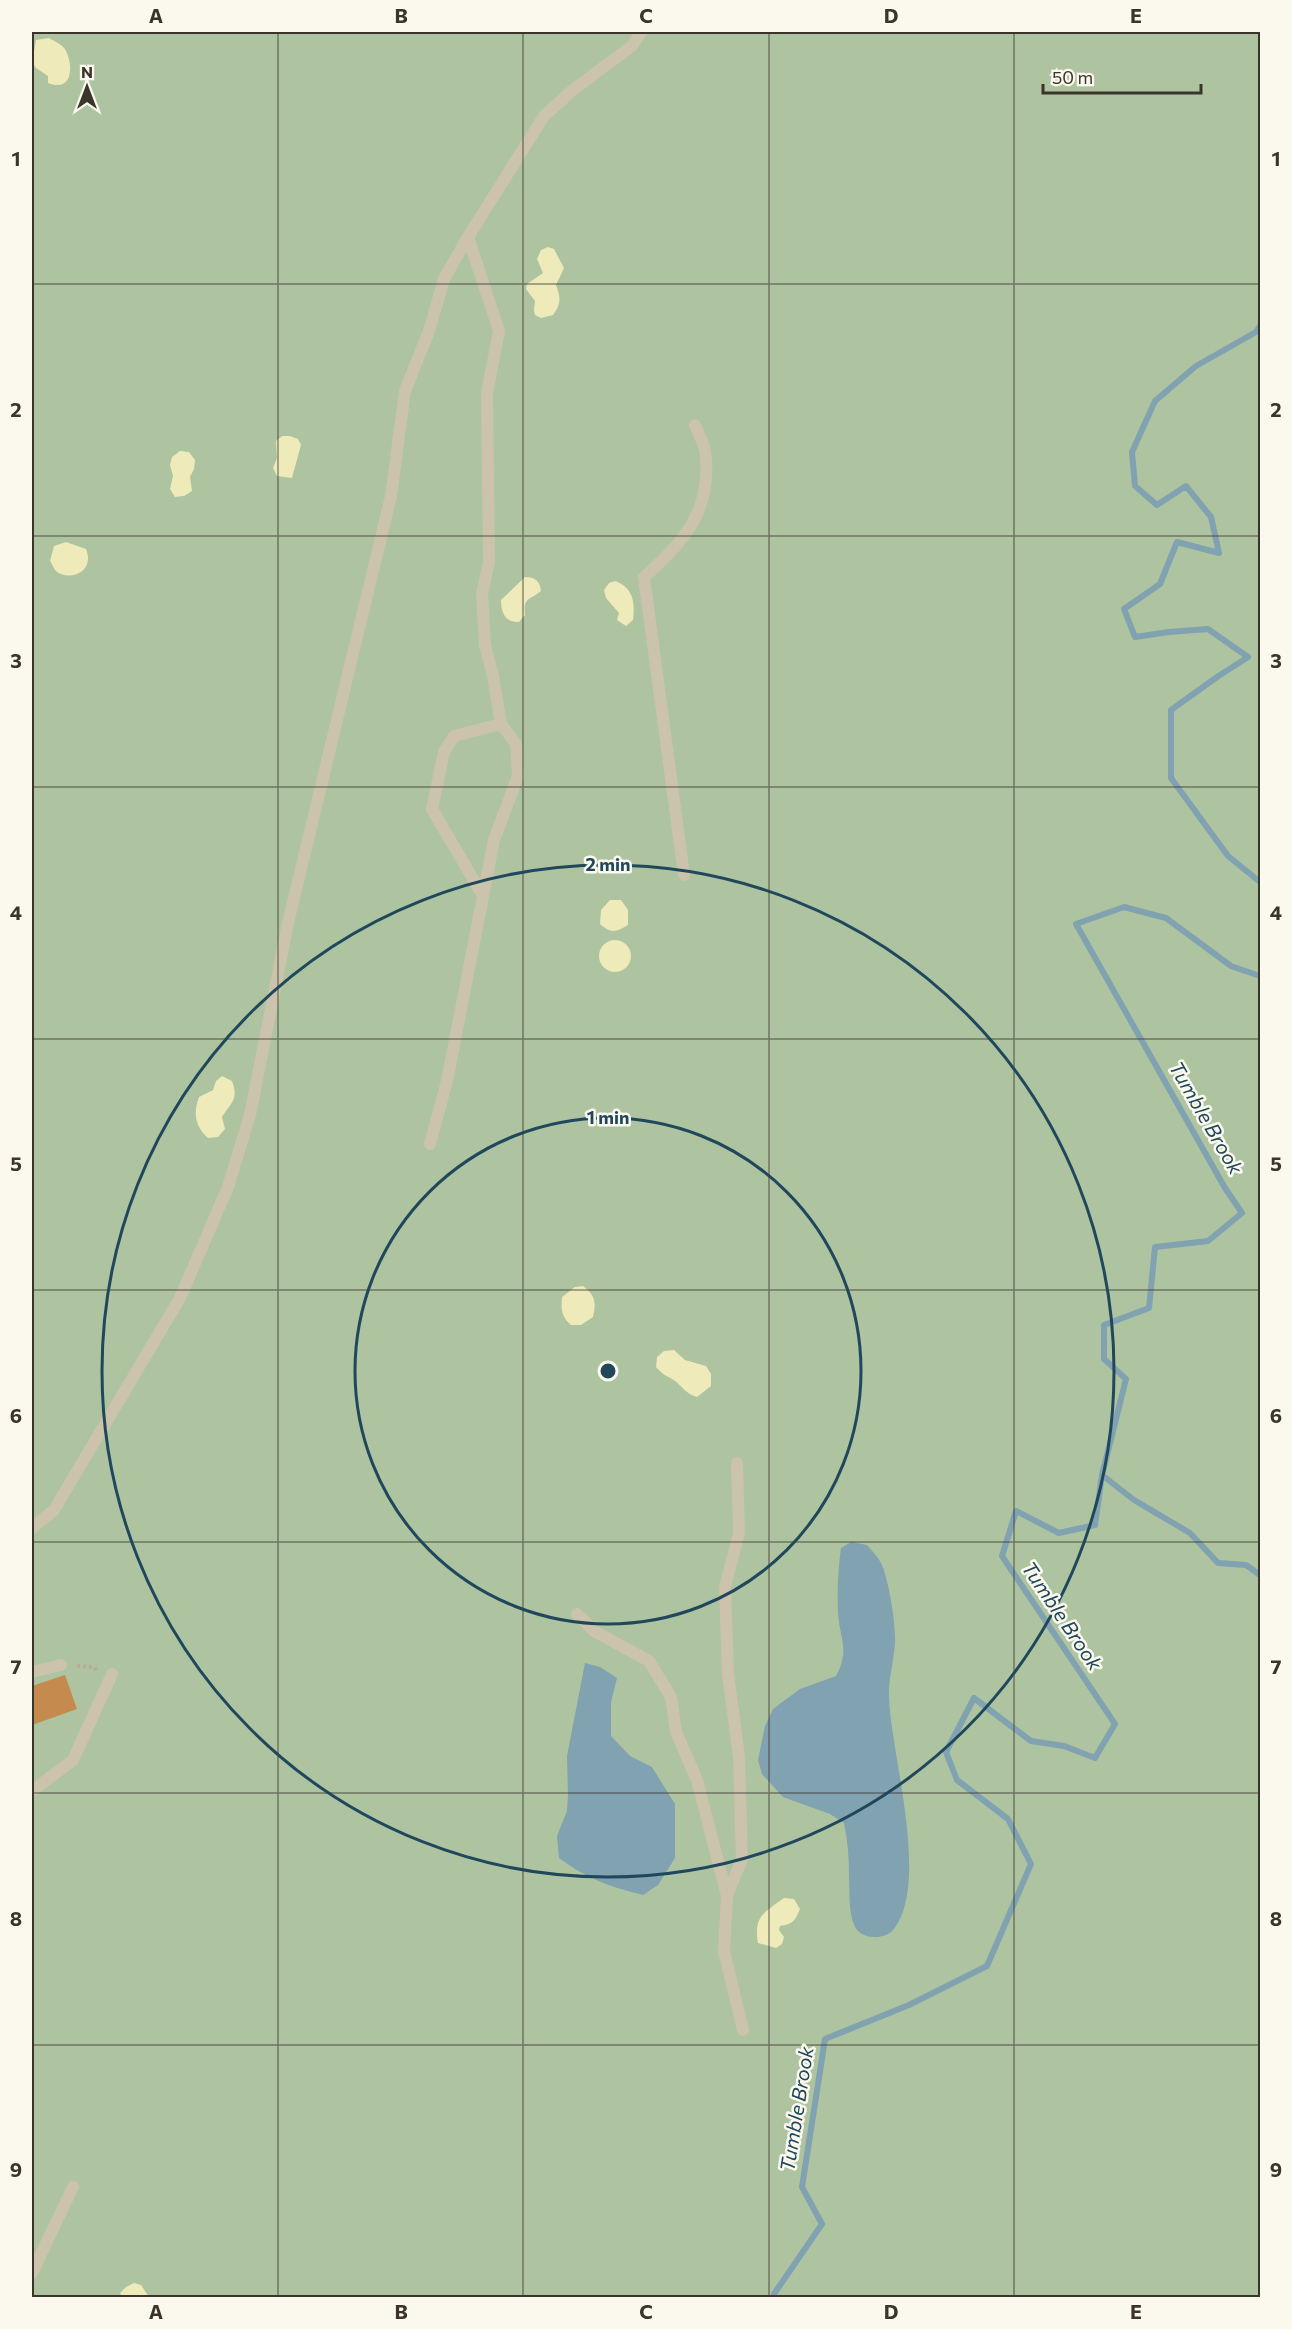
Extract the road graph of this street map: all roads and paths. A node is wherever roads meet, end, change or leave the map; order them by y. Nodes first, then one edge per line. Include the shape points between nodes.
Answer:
1 (641, 32) edge
2 (468, 237) junction
3 (695, 425) dead end
4 (501, 724) junction
5 (684, 875) dead end
6 (483, 896) junction
7 (430, 1144) dead end
8 (737, 1463) dead end
9 (32, 1528) edge
10 (577, 1614) dead end
11 (61, 1665) joint
12 (32, 1672) edge
13 (112, 1674) dead end
14 (106, 1686) junction
15 (32, 1791) edge
16 (727, 1896) junction
17 (743, 2030) dead end
18 (74, 2187) dead end
19 (32, 2273) edge

1 - 2 lane via 632,46 544,116
2 - 4 lane via 499,331 487,393 489,562 482,594 485,645
2 - 9 lane via 444,279 405,391 391,496 288,923 250,1115 228,1187 180,1298 54,1510
3 - 5 lane via 705,450 706,492 690,530 644,577
4 - 6 lane via 516,744 518,776 494,840
4 - 6 lane via 454,736 444,752 432,809
6 - 7 lane via 447,1081
8 - 16 lane via 739,1533 725,1587 728,1674 739,1756 742,1859
10 - 16 lane via 594,1631 649,1661 671,1697 676,1732 697,1780
11 - 12 lane
11 - 14 path via 94,1667
13 - 14 lane
14 - 15 lane via 73,1760
16 - 17 lane via 724,1951
18 - 19 lane

